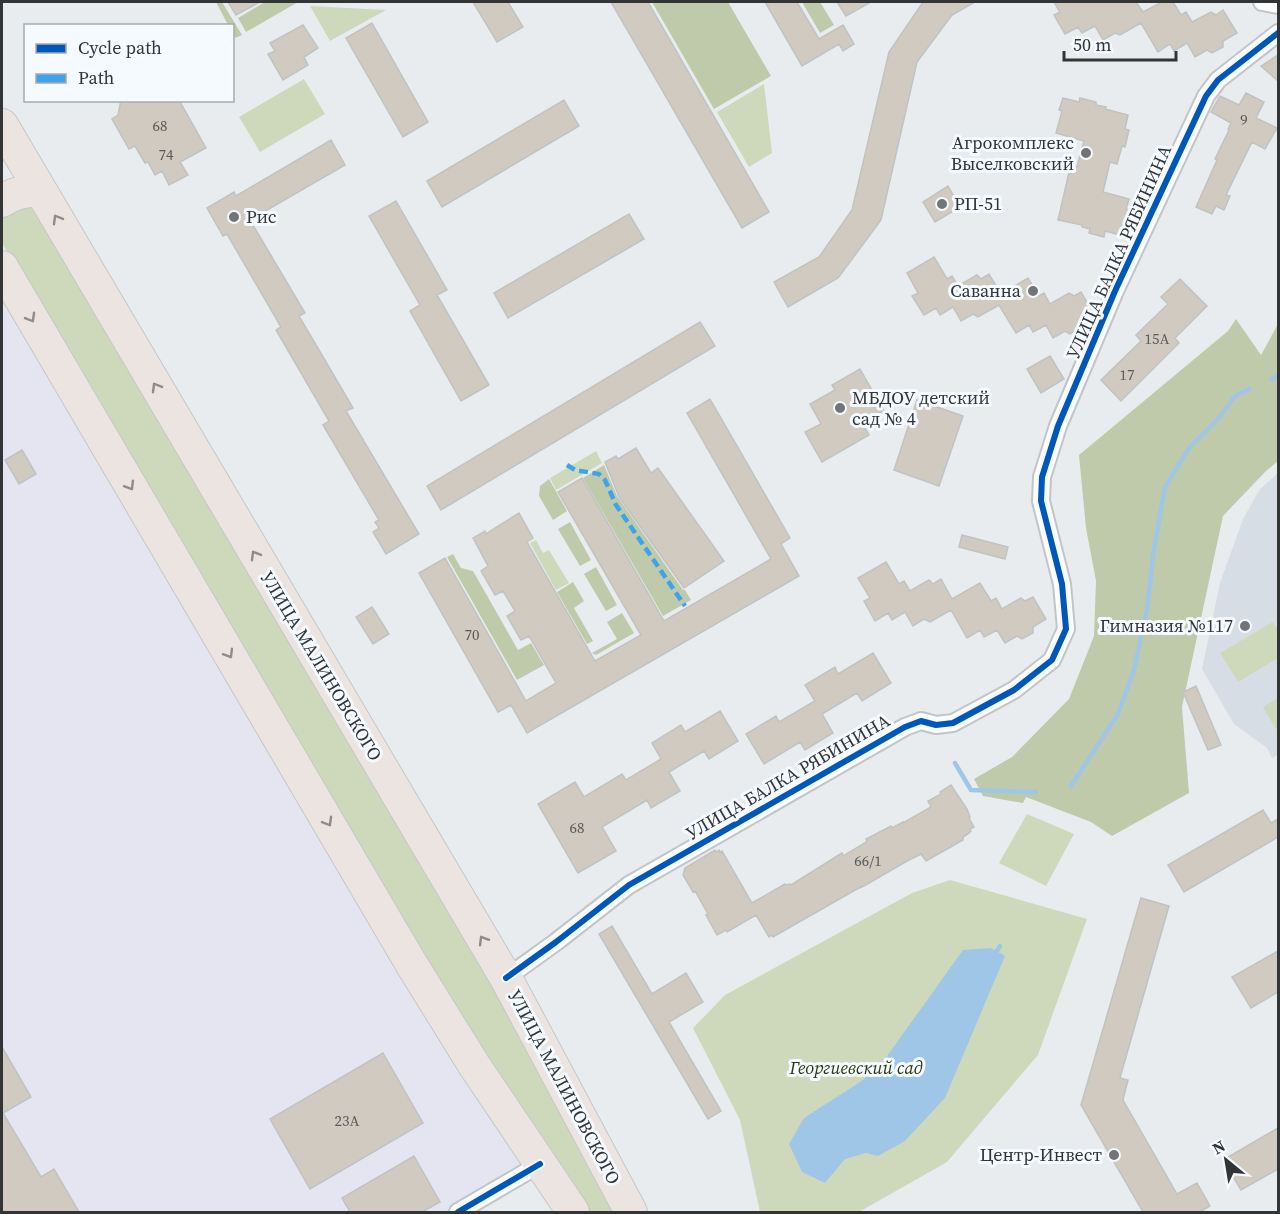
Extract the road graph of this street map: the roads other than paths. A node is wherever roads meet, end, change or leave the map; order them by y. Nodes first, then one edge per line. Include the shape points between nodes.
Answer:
1 (1262, 2) edge
2 (1278, 5) edge
3 (1278, 33) edge
4 (2, 125) edge
5 (10, 164) edge
6 (41, 191) junction
7 (2, 201) edge
8 (2, 267) edge
9 (506, 978) junction
10 (540, 1164) junction
11 (458, 1212) edge
12 (573, 1212) edge
13 (631, 1212) edge

1 - 2 street
3 - 9 street, УЛИЦА БАЛКА РЯБИНИНА via 1218,80 1206,96 1115,291 1058,426 1042,477 1041,501 1062,584 1066,629 1052,660 1014,690 953,723 936,725 921,721 905,727 629,885
4 - 5 highway, УЛИЦА МАЛИНОВСКОГО
5 - 6 highway, УЛИЦА МАЛИНОВСКОГО
6 - 7 highway via 16,193
9 -> 6 highway, УЛИЦА МАЛИНОВСКОГО
8 -> 10 highway via 412,965
9 - 13 highway, УЛИЦА МАЛИНОВСКОГО
10 - 11 street
10 - 12 highway

